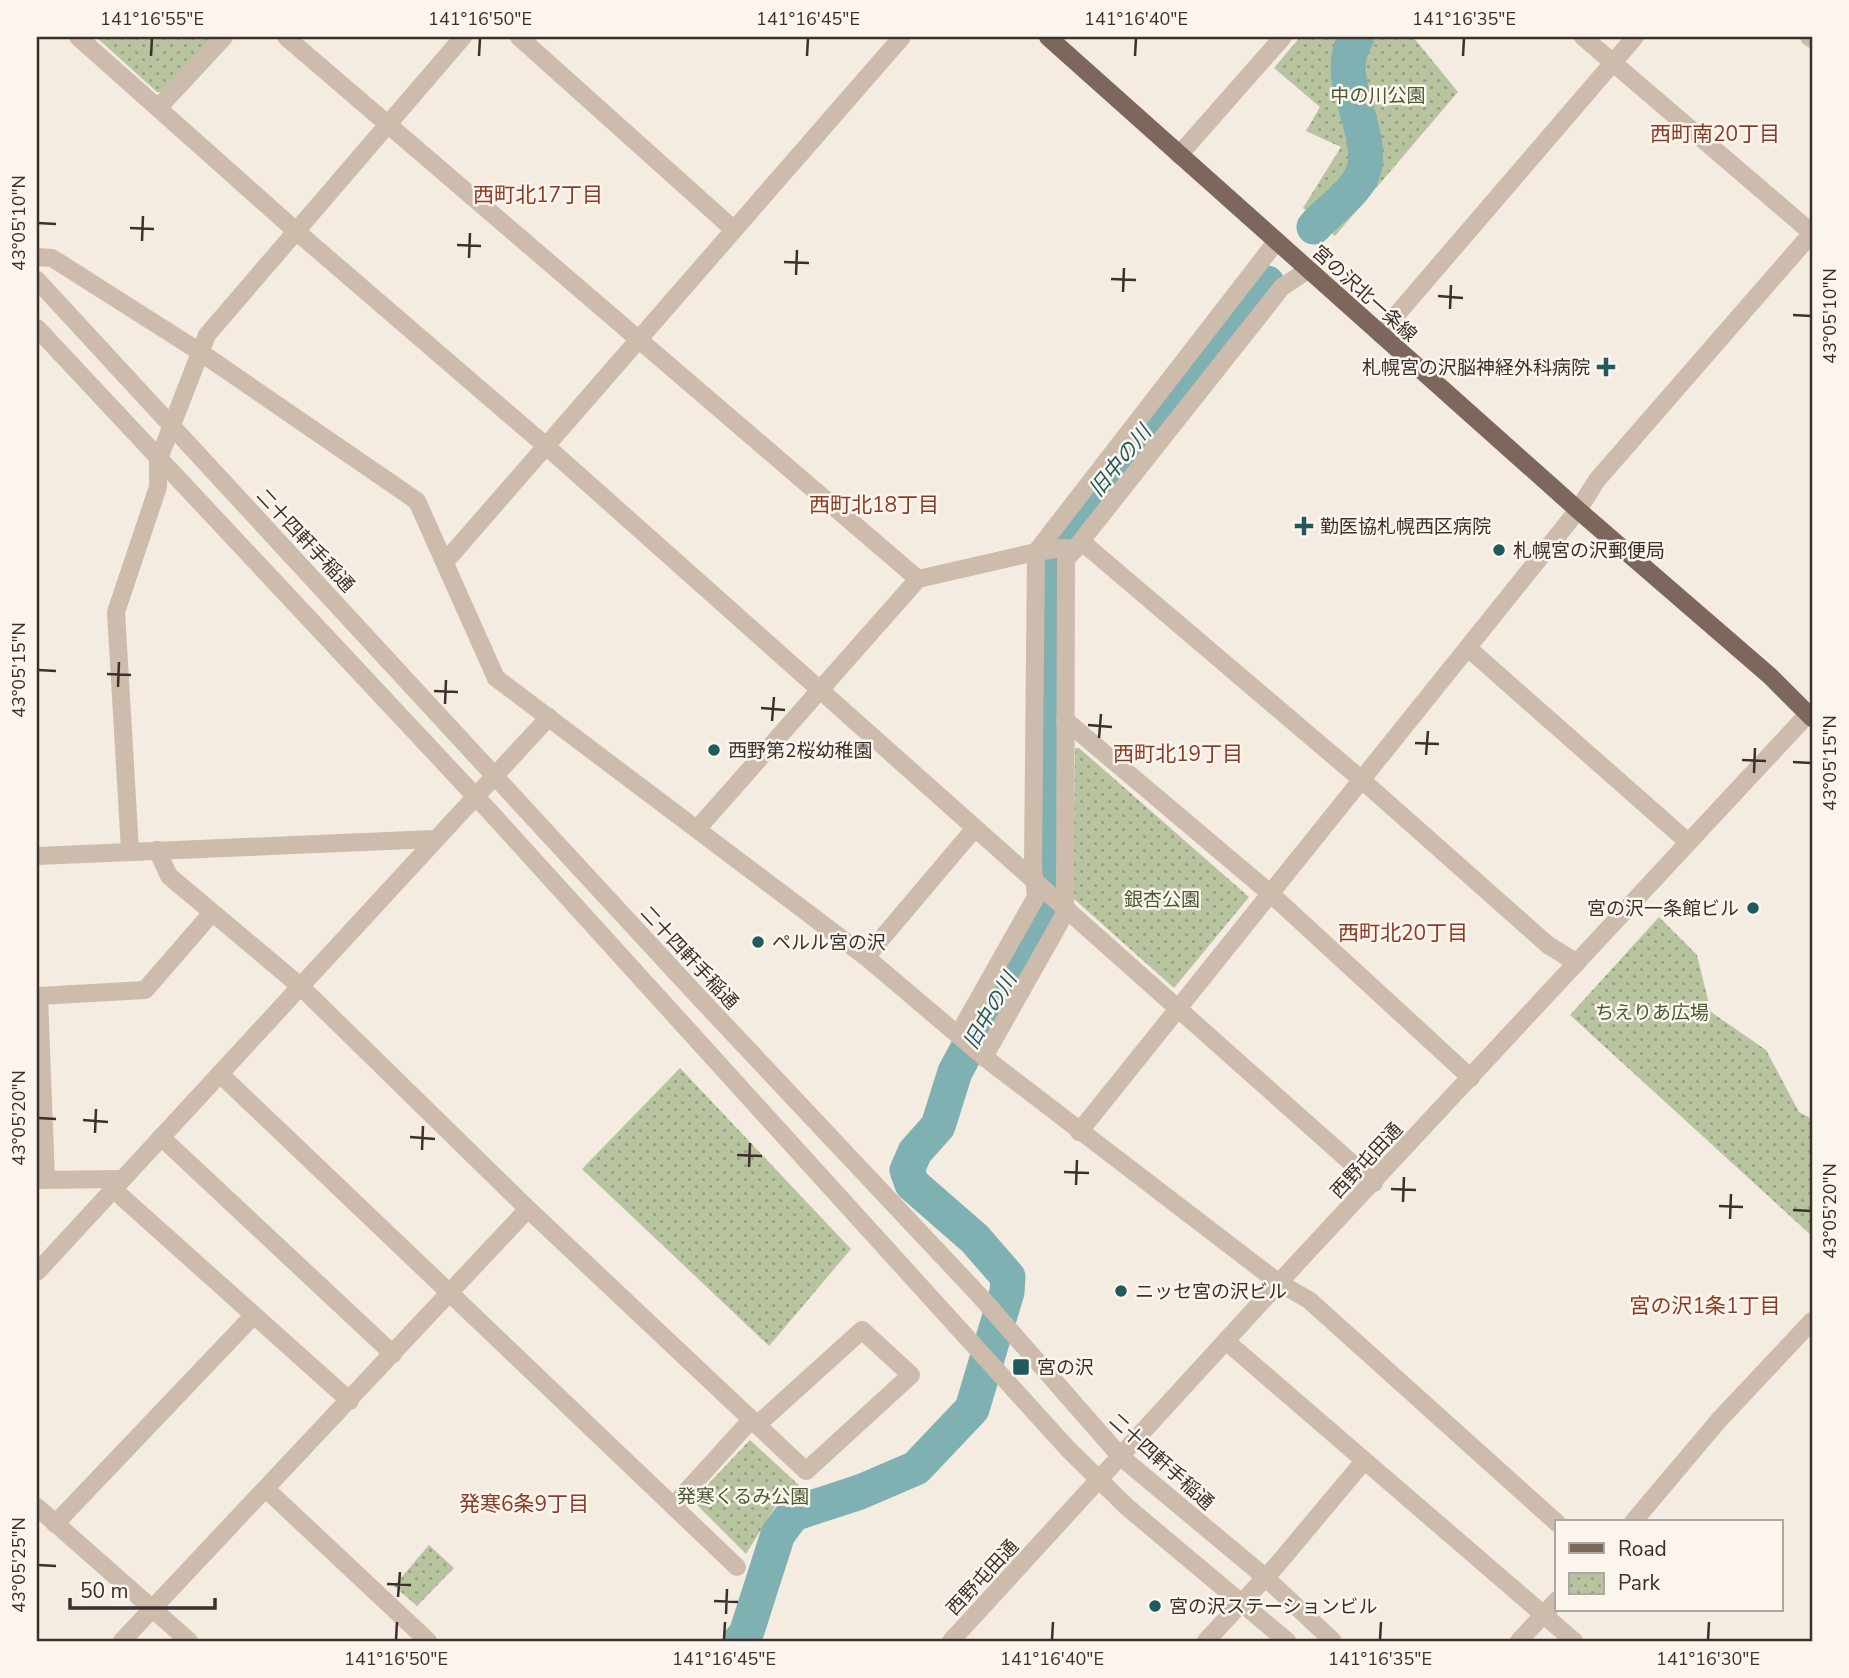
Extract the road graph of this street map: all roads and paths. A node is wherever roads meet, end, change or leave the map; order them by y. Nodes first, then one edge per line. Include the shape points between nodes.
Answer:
1 (78, 37) edge
2 (224, 37) edge
3 (286, 37) edge
4 (463, 37) edge
5 (519, 37) edge
6 (902, 37) edge
7 (1048, 37) edge
8 (1283, 37) edge
9 (1583, 37) edge
10 (1635, 37) edge
11 (1613, 64) junction
12 (158, 108) junction
13 (387, 125) junction
14 (1179, 155) junction
15 (732, 228) junction
16 (296, 231) junction
17 (1276, 242) junction
18 (37, 257) edge
19 (1308, 271) junction
20 (37, 279) edge
21 (37, 328) edge
22 (1380, 334) junction
23 (638, 341) junction
24 (200, 352) junction
25 (171, 425) junction
26 (546, 446) junction
27 (158, 461) junction
28 (1578, 510) junction
29 (1060, 548) junction
30 (445, 562) junction
31 (918, 579) junction
32 (1468, 648) junction
33 (821, 690) junction
34 (1811, 713) edge
35 (549, 717) junction
36 (1065, 720) junction
37 (495, 775) junction
38 (1363, 781) junction
39 (474, 796) junction
40 (698, 828) junction
41 (975, 828) junction
42 (435, 839) junction
43 (1688, 842) junction
44 (130, 850) junction
45 (157, 850) junction
46 (37, 856) edge
47 (1037, 883) junction
48 (1271, 894) junction
49 (1062, 905) junction
50 (211, 914) junction
51 (866, 957) junction
52 (1577, 963) junction
53 (300, 986) junction
54 (1179, 1009) junction
55 (960, 1037) junction
56 (981, 1054) junction
57 (220, 1074) junction
58 (1471, 1078) junction
59 (1079, 1132) junction
60 (161, 1137) junction
61 (41, 1180) edge
62 (1374, 1182) junction
63 (117, 1184) junction
64 (528, 1209) junction
65 (37, 1272) edge
66 (1279, 1283) junction
67 (450, 1293) junction
68 (254, 1315) junction
69 (1812, 1321) edge
70 (1227, 1342) junction
71 (393, 1354) junction
72 (350, 1401) junction
73 (754, 1422) junction
74 (1121, 1457) junction
75 (1364, 1461) junction
76 (1099, 1481) junction
77 (267, 1490) junction
78 (673, 1506) junction
79 (37, 1507) edge
80 (1635, 1520) edge
81 (1555, 1522) edge
82 (55, 1524) junction
83 (737, 1567) dead end
84 (1265, 1577) junction
85 (1241, 1602) junction
86 (1555, 1602) edge
87 (153, 1608) junction
88 (1542, 1614) junction
89 (122, 1641) edge
90 (189, 1641) edge
91 (428, 1641) edge
92 (951, 1641) edge
93 (1206, 1641) edge
94 (1287, 1641) edge
95 (1333, 1641) edge
96 (1519, 1641) edge
97 (1574, 1641) edge

1 - 12 street
2 - 12 street
3 - 13 street
4 - 13 street
5 - 15 street
6 - 15 street
7 - 14 main road, 宮の沢北一条線
8 - 14 street
9 - 11 street
10 - 11 street
11 - 22 street
11 - 28 street via 1812,233 1597,480
12 - 16 street
13 - 16 street
13 - 23 street
14 - 17 main road, 宮の沢北一条線
15 - 23 street
16 - 24 street via 206,335
16 - 26 street
17 - 19 main road, 宮の沢北一条線
17 - 29 street
18 - 24 street via 52,258
19 - 22 main road, 宮の沢北一条線
19 - 29 street via 1282,287
20 - 25 street, 二十四軒手稲通
21 - 27 street
22 - 28 main road, 宮の沢北一条線
23 - 26 street
23 - 31 street
24 - 25 street
24 - 30 street via 416,501
25 - 27 street
25 - 37 street, 二十四軒手稲通
26 - 30 street
26 - 33 street
27 - 39 street
27 - 44 street via 159,487 116,612
28 - 32 street
28 - 34 main road, 宮の沢北一条線
29 - 31 street
29 - 36 street via 1066,560
29 - 38 street
29 - 47 street
30 - 35 street via 496,678
31 - 33 street
32 - 38 street
32 - 43 street
33 - 40 street
33 - 41 street
34 - 43 street, 西野屯田通
35 - 37 street
35 - 40 street
36 - 48 street
36 - 49 street
37 - 39 street
37 - 74 street, 二十四軒手稲通 via 979,1295
38 - 48 street
38 - 52 street via 1548,946
39 - 42 street
39 - 76 street
40 - 51 street
41 - 47 street
41 - 51 street
42 - 45 street
42 - 53 street
43 - 52 street, 西野屯田通
44 - 45 street
44 - 46 street
45 - 50 street via 169,876
47 - 49 street
47 - 55 street via 1036,897
48 - 54 street
48 - 58 street
49 - 54 street
49 - 56 street via 1063,918
50 - 53 street
50 - 61 street via 145,990 39,996
51 - 55 street
52 - 58 street, 西野屯田通
53 - 57 street
53 - 64 street
54 - 59 street
54 - 62 street
55 - 56 street
56 - 59 street
57 - 60 street
57 - 67 street
58 - 62 street, 西野屯田通
59 - 66 street
60 - 63 street
60 - 71 street
61 - 63 street
62 - 66 street, 西野屯田通
63 - 65 street
63 - 68 street
64 - 67 street
64 - 73 street
66 - 70 street, 西野屯田通
66 - 81 street via 1309,1300
67 - 71 street
67 - 78 street
68 - 72 street
68 - 82 street
69 - 80 street via 1719,1420
70 - 74 street, 西野屯田通
70 - 75 street
71 - 72 street
72 - 77 street
73 - 73 street via 862,1330 912,1375 806,1471
73 - 78 street
74 - 76 street, 西野屯田通
74 - 84 street, 二十四軒手稲通
75 - 84 street
75 - 88 street
76 - 85 street
76 - 92 street, 西野屯田通
77 - 87 street
77 - 91 street
78 - 83 street
79 - 82 street
82 - 87 street
84 - 85 street
84 - 95 street, 二十四軒手稲通
85 - 93 street
85 - 94 street
86 - 88 street
87 - 89 street
87 - 90 street
88 - 96 street
88 - 97 street

